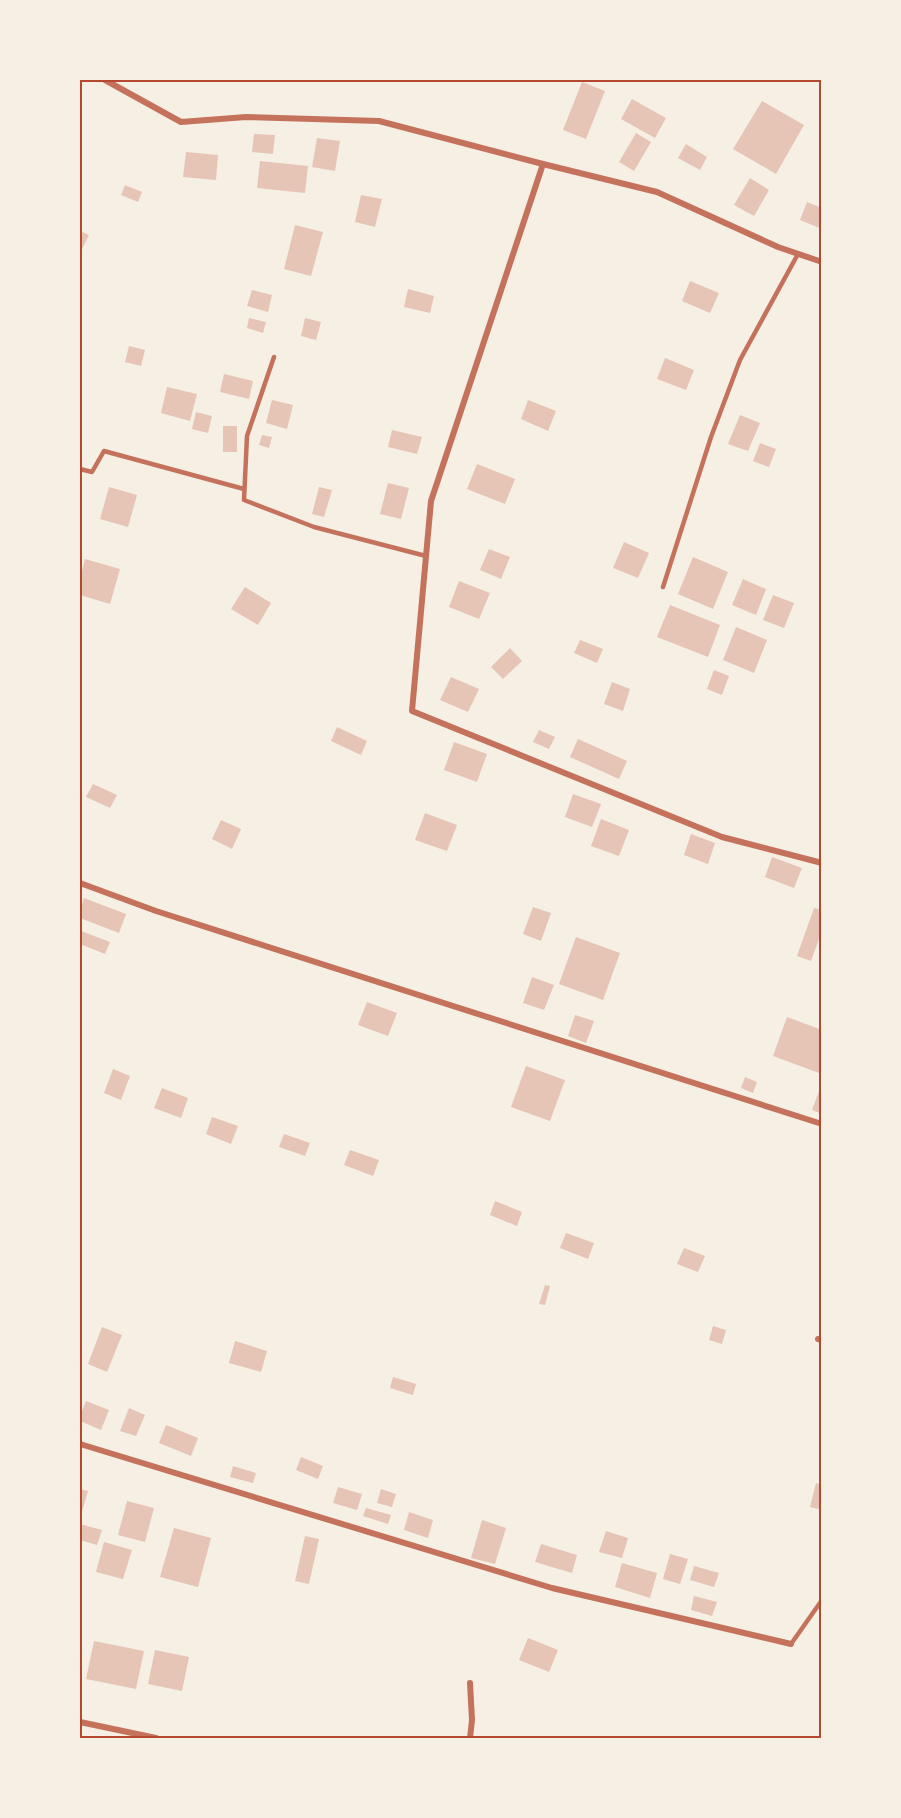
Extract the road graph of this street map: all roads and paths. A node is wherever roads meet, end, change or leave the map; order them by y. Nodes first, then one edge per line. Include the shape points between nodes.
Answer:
1 (105, 80) edge
2 (543, 164) junction
3 (798, 254) junction
4 (822, 262) edge
5 (274, 357) dead end
6 (80, 469) edge
7 (244, 489) junction
8 (426, 556) junction
9 (663, 587) dead end
10 (822, 863) edge
11 (80, 883) edge
12 (822, 1124) edge
13 (80, 1444) edge
14 (822, 1600) edge
15 (791, 1644) joint
16 (470, 1683) dead end
17 (80, 1722) edge
18 (156, 1738) edge
19 (470, 1738) edge

1 - 2 street via 181,122 246,117 380,122
2 - 3 street via 657,192
2 - 8 street via 431,501
3 - 4 street
3 - 9 lane via 740,360
5 - 7 lane via 247,436
6 - 7 lane via 92,472 104,451
7 - 8 lane via 244,500 314,527
8 - 10 street via 412,711 722,837
11 - 12 street via 156,911
13 - 15 street via 552,1588
14 - 15 lane
16 - 19 street
17 - 18 street

